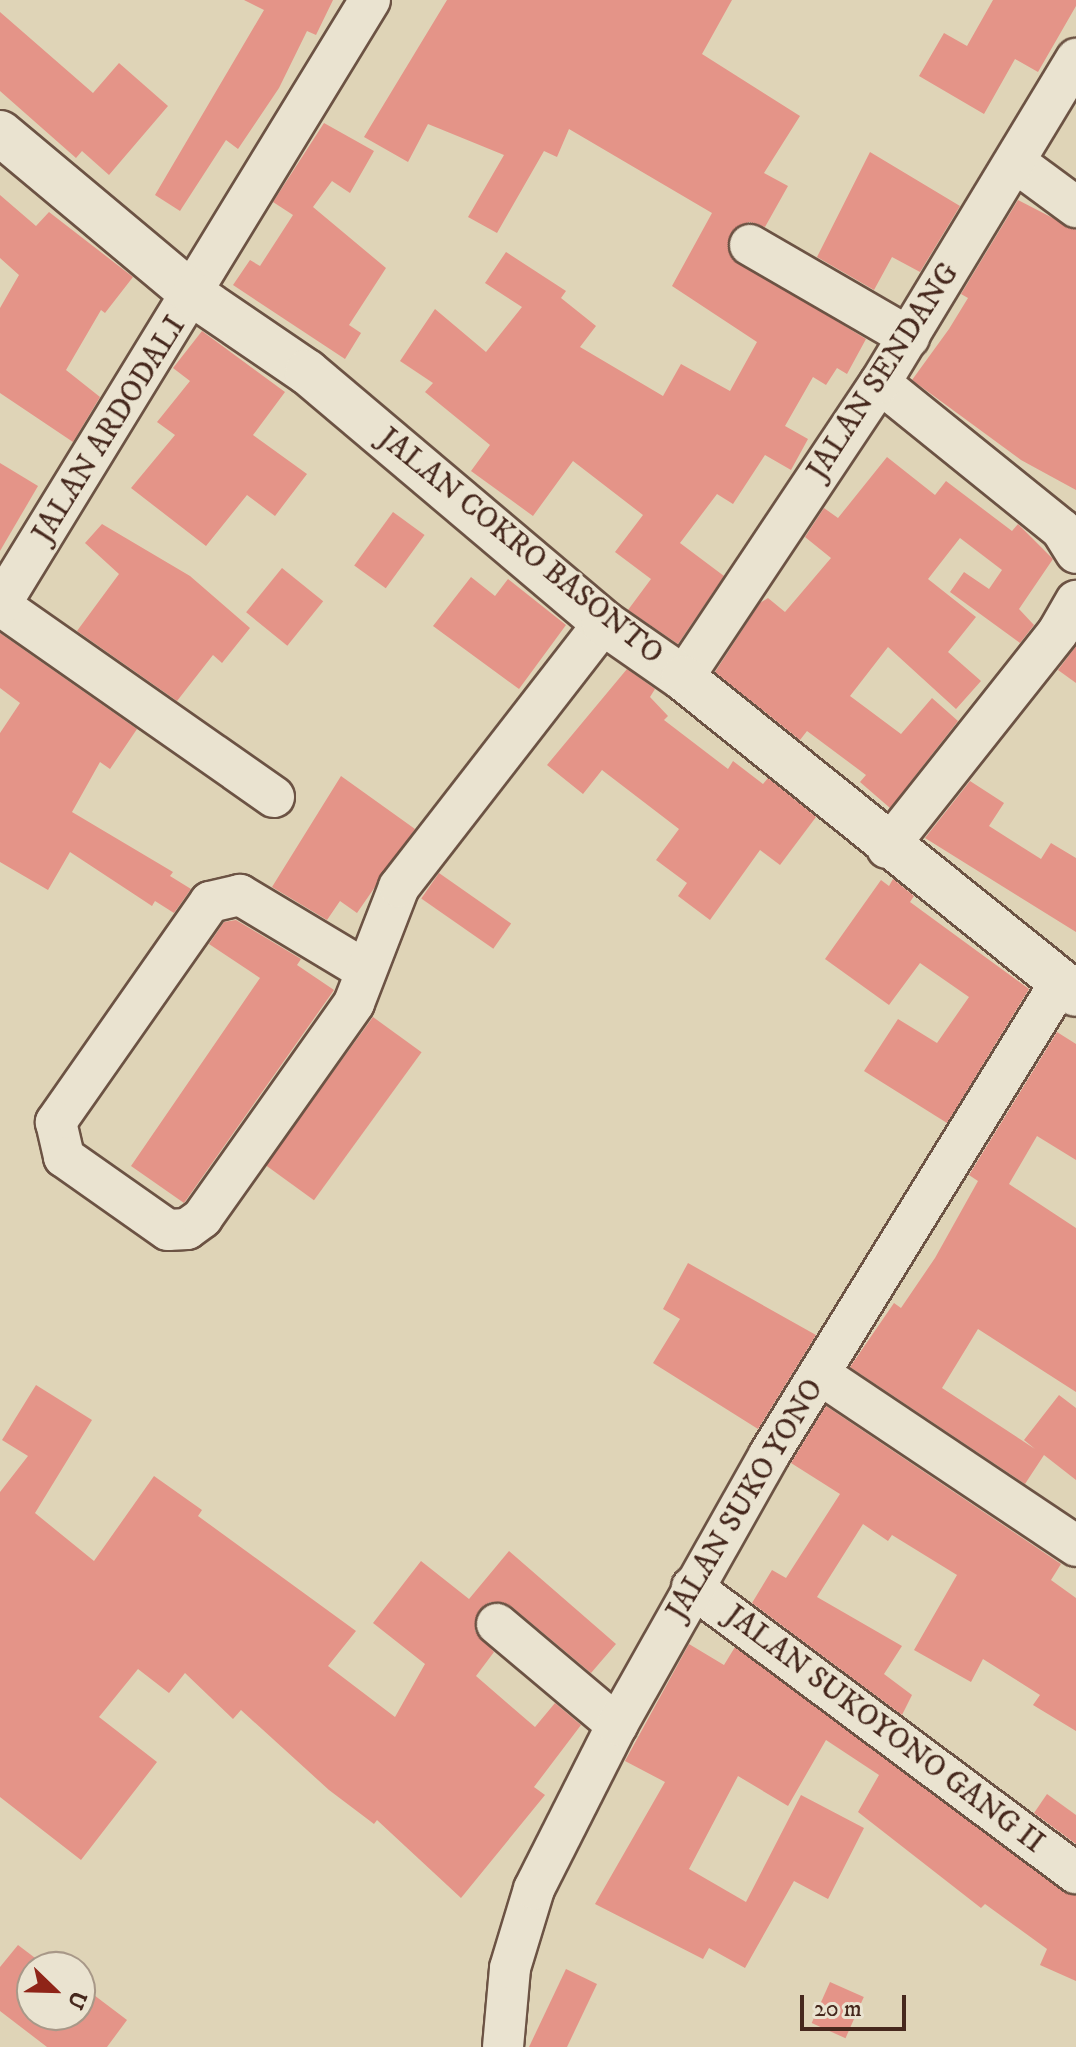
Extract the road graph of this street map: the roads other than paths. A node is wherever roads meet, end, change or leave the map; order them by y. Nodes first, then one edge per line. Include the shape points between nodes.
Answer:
1 (370, 0) edge
2 (1076, 59) edge
3 (0, 133) edge
4 (1015, 162) junction
5 (1076, 207) edge
6 (750, 245) dead end
7 (194, 295) junction
8 (909, 337) junction
9 (880, 383) junction
10 (1076, 553) edge
11 (1076, 601) edge
12 (0, 605) edge
13 (604, 623) junction
14 (683, 678) junction
15 (274, 797) dead end
16 (887, 848) junction
17 (365, 970) junction
18 (1068, 989) edge
19 (821, 1375) junction
20 (1076, 1546) edge
21 (692, 1587) junction
22 (497, 1624) dead end
23 (617, 1725) junction
24 (1076, 1873) edge
25 (503, 2047) edge

1 - 7 street, JALAN ARDODALI
2 - 4 street, JALAN SENDANG
3 - 7 street, JALAN COKRO BASONTO
4 - 5 street
4 - 8 street, JALAN SENDANG
6 - 8 street
7 - 12 street, JALAN ARDODALI
7 - 13 street, JALAN COKRO BASONTO via 307,372
8 - 9 street, JALAN SENDANG
9 - 10 street via 1061,529
9 - 14 street, JALAN SENDANG
11 - 16 street
12 - 15 street
13 - 14 street, JALAN COKRO BASONTO
13 - 17 street via 399,887
14 - 16 street, JALAN COKRO BASONTO
16 - 18 street, JALAN COKRO BASONTO
17 - 17 street via 354,1003 220,1197 187,1229 168,1230 64,1157 56,1122 210,902 240,895
18 - 19 street, JALAN SUKO YONO
19 - 20 street
19 - 21 street, JALAN SUKO YONO
21 - 23 street, JALAN SUKO YONO
21 - 24 street, JALAN SUKOYONO GANG II
22 - 23 street
23 - 25 street, JALAN SUKO YONO via 534,1889 510,1968

